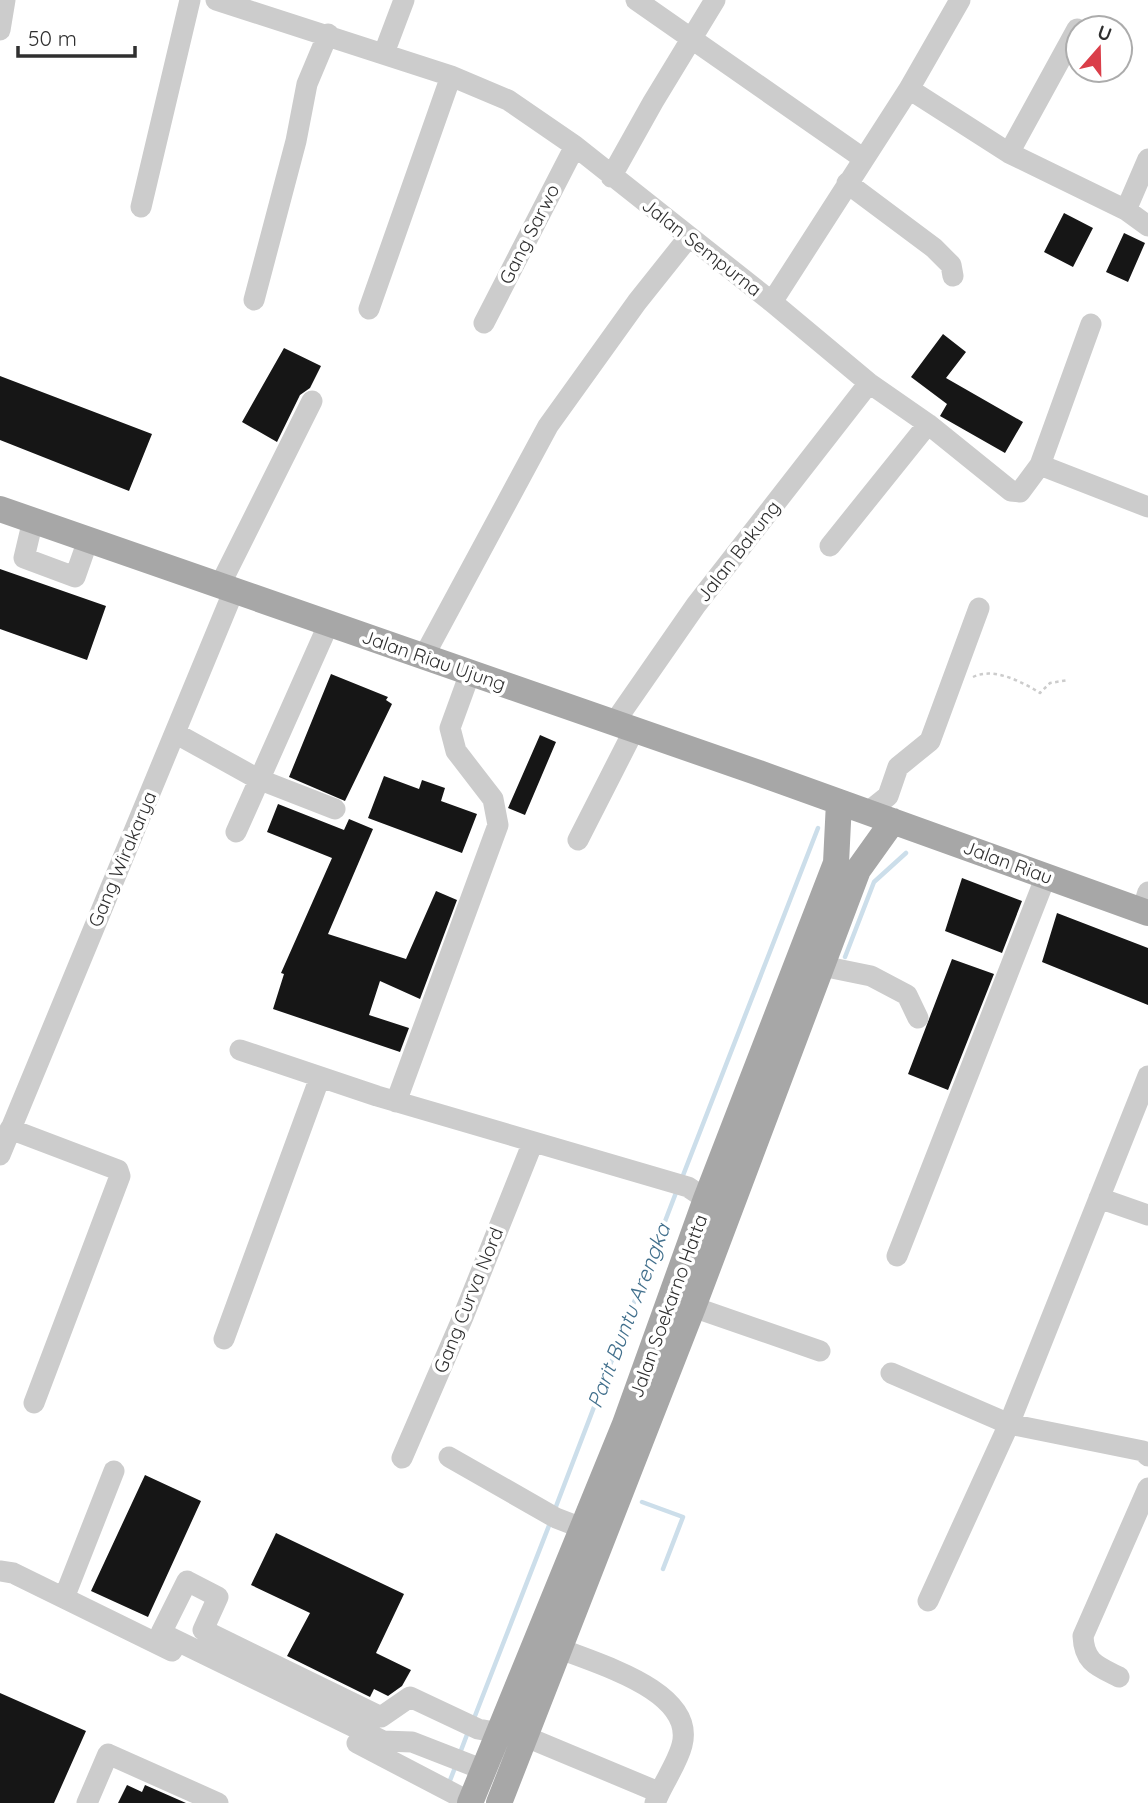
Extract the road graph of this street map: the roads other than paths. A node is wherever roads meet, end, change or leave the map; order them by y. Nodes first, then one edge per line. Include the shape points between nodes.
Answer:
1 (5, 0) edge
2 (190, 0) edge
3 (216, 0) edge
4 (404, 0) edge
5 (636, 0) edge
6 (715, 0) edge
7 (960, 0) edge
8 (249, 4) edge
9 (0, 30) edge
10 (328, 34) junction
11 (692, 39) junction
12 (384, 53) junction
13 (1064, 53) edge
14 (451, 76) junction
15 (909, 89) junction
16 (575, 146) junction
17 (1010, 153) junction
18 (864, 159) junction
19 (1148, 159) edge
20 (611, 177) junction
21 (848, 183) junction
22 (141, 207) dead end
23 (1126, 210) junction
24 (1148, 226) edge
25 (688, 238) junction
26 (953, 276) dead end
27 (254, 300) dead end
28 (772, 302) junction
29 (369, 309) dead end
30 (484, 323) dead end
31 (1091, 324) dead end
32 (869, 383) junction
33 (312, 401) dead end
34 (928, 424) junction
35 (1040, 465) junction
36 (1148, 507) edge
37 (0, 509) edge
38 (33, 520) junction
39 (88, 540) junction
40 (830, 545) dead end
41 (227, 587) junction
42 (979, 608) dead end
43 (329, 623) junction
44 (424, 656) junction
45 (470, 673) junction
46 (624, 727) junction
47 (175, 733) junction
48 (258, 779) junction
49 (839, 802) junction
50 (335, 809) dead end
51 (868, 812) junction
52 (893, 821) junction
53 (236, 832) dead end
54 (578, 840) dead end
55 (1046, 876) junction
56 (1146, 905) edge
57 (822, 966) junction
58 (918, 1018) dead end
59 (240, 1050) dead end
60 (1148, 1076) edge
61 (320, 1077) junction
62 (396, 1102) junction
63 (10, 1129) junction
64 (533, 1142) junction
65 (0, 1156) edge
66 (687, 1190) junction
67 (1099, 1198) junction
68 (1148, 1215) edge
69 (897, 1256) dead end
70 (693, 1307) junction
71 (224, 1339) dead end
72 (820, 1351) dead end
73 (891, 1373) dead end
74 (34, 1403) dead end
75 (1009, 1424) junction
76 (1148, 1455) edge
77 (449, 1457) dead end
78 (402, 1458) dead end
79 (114, 1471) dead end
80 (1148, 1488) edge
81 (582, 1528) junction
82 (0, 1571) edge
83 (64, 1598) junction
84 (928, 1601) dead end
85 (561, 1649) junction
86 (1119, 1677) dead end
87 (483, 1727) junction
88 (458, 1761) junction
89 (458, 1795) edge
90 (657, 1798) edge
91 (87, 1803) edge
92 (218, 1803) edge
93 (499, 1803) edge

1 - 9 street
2 - 22 street
3 - 8 street, Jalan Sempurna
4 - 12 street
5 - 11 street
6 - 11 street
7 - 15 street
8 - 10 street, Jalan Sempurna
10 - 12 street, Jalan Sempurna
10 - 27 street via 307,84
11 - 18 street
11 - 20 street
12 - 14 street, Jalan Sempurna
13 - 17 street
14 - 16 street, Jalan Sempurna via 508,100
14 - 29 street
15 - 17 street
15 - 18 street
16 - 20 street, Jalan Sempurna
16 - 30 street, Gang Sarwo
17 - 23 street
18 - 21 street
19 - 23 street
20 - 25 street, Jalan Sempurna
21 - 26 street via 934,248 951,265
21 - 28 street
23 - 24 street
25 - 28 street, Jalan Sempurna
25 - 44 street via 548,426
28 - 32 street, Jalan Sempurna
31 - 35 street
32 - 34 street, Jalan Sempurna
32 - 46 street, Jalan Bakung via 696,606
33 - 41 street, Gang Wirakarya
34 - 35 street, Jalan Sempurna via 1011,491 1020,492 1027,486
34 - 40 street
35 - 36 street
37 - 38 main road, Jalan Riau Ujung
38 - 39 main road, Jalan Riau Ujung
38 - 39 street via 24,558 43,566 75,577
39 - 41 main road, Jalan Riau Ujung
41 - 43 main road, Jalan Riau Ujung
41 - 47 street, Gang Wirakarya
42 - 51 street via 930,741 898,767 888,796
43 - 44 main road, Jalan Riau Ujung
43 - 48 street
44 - 45 main road, Jalan Riau Ujung
45 - 46 main road, Jalan Riau Ujung
45 - 62 street via 450,729 456,751 493,799 498,825
46 - 49 main road, Jalan Riau Ujung
46 - 54 street, Jalan Bakung
47 - 48 street
47 - 63 street, Gang Wirakarya
48 - 50 street
48 - 53 street
49 - 51 main road, Jalan Riau Ujung
49 - 66 main road, Jalan Soekarno Hatta via 836,863
51 - 52 main road, Jalan Riau
52 - 55 main road, Jalan Riau
52 - 57 main road, Jalan Soekarno Hatta via 858,870
55 - 56 main road, Jalan Riau
55 - 69 street
57 - 58 street via 871,976 907,995
57 - 70 main road, Jalan Soekarno Hatta
59 - 61 street
60 - 67 street
61 - 62 street
61 - 71 street
62 - 64 street
63 - 65 street, Gang Wirakarya
63 - 74 street via 118,1170 120,1176
64 - 66 street
64 - 78 street, Gang Curva Nord
66 - 81 main road, Jalan Soekarno Hatta via 625,1424
67 - 68 street
67 - 75 street
70 - 72 street
70 - 85 main road, Jalan Soekarno Hatta
73 - 75 street
75 - 76 street
75 - 84 street
77 - 81 street
79 - 83 street
80 - 86 street via 1083,1636 1083,1651 1089,1661
81 - 87 main road, Jalan Soekarno Hatta
82 - 83 street
83 - 89 street
85 - 87 main road, Jalan Soekarno Hatta
85 - 90 street via 634,1678 669,1704 681,1721 683,1744
87 - 88 main road, Jalan Soekarno Hatta
87 - 88 street
87 - 88 street via 409,1697 381,1717 202,1630 218,1597 187,1581 161,1633 383,1741 412,1742
87 - 90 street via 599,1765
87 - 93 main road, Jalan Soekarno Hatta
88 - 89 main road, Jalan Soekarno Hatta
91 - 92 street via 108,1754

